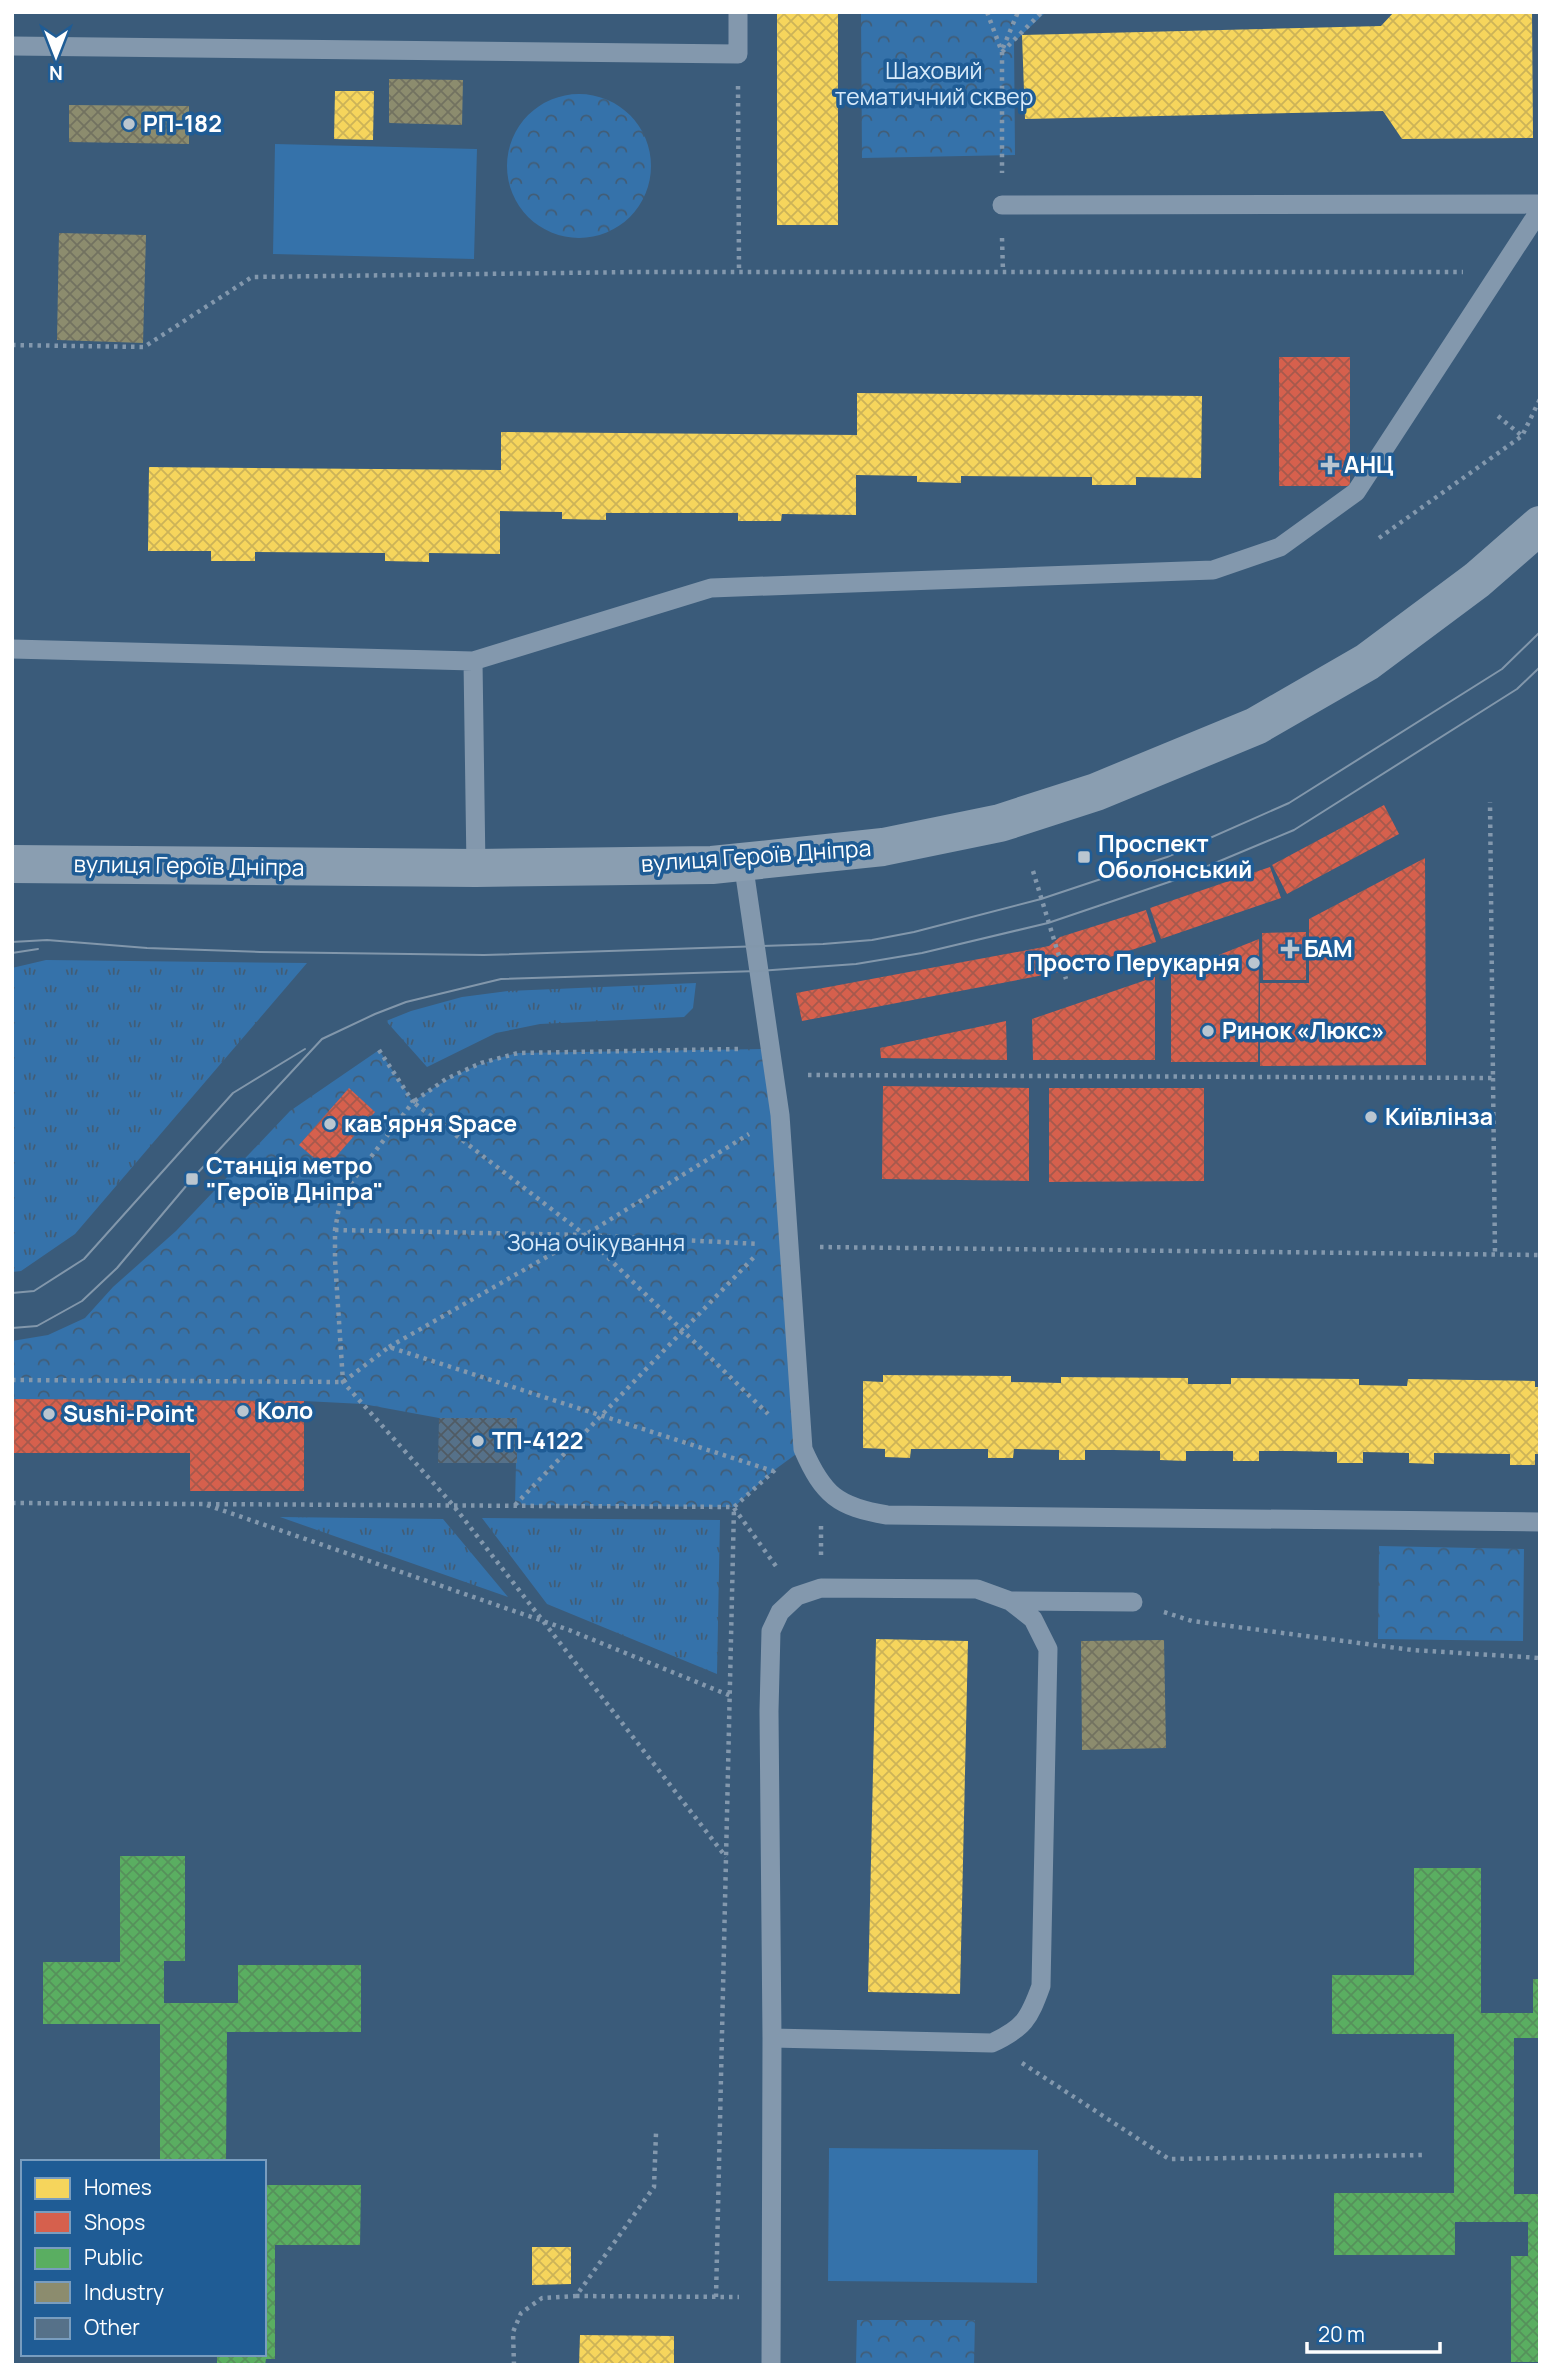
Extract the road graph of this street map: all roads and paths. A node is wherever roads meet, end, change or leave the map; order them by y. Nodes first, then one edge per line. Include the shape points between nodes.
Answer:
1 (738, 12) edge
2 (987, 12) edge
3 (1018, 12) edge
4 (1042, 12) edge
5 (12, 46) edge
6 (1002, 52) junction
7 (738, 54) junction
8 (1002, 168) dead end
9 (1540, 204) edge
10 (1002, 205) dead end
11 (1540, 210) edge
12 (739, 272) junction
13 (1498, 272) junction
14 (12, 345) edge
15 (1540, 399) edge
16 (1498, 416) dead end
17 (1522, 436) junction
18 (1540, 525) edge
19 (1379, 538) dead end
20 (12, 649) edge
21 (473, 661) junction
22 (1490, 802) dead end
23 (743, 862) junction
24 (12, 864) edge
25 (476, 868) junction
26 (1033, 871) dead end
27 (1066, 979) dead end
28 (770, 1049) junction
29 (379, 1050) dead end
30 (1493, 1078) junction
31 (413, 1102) junction
32 (780, 1115) junction
33 (335, 1230) junction
34 (585, 1235) junction
35 (790, 1247) junction
36 (1495, 1255) junction
37 (1540, 1255) edge
38 (684, 1330) junction
39 (388, 1347) junction
40 (12, 1380) edge
41 (342, 1381) junction
42 (602, 1416) junction
43 (803, 1449) junction
44 (821, 1482) junction
45 (12, 1503) edge
46 (203, 1504) junction
47 (453, 1504) junction
48 (515, 1504) junction
49 (734, 1507) junction
50 (1540, 1521) edge
51 (821, 1588) junction
52 (797, 1596) junction
53 (1010, 1601) junction
54 (1133, 1602) joint
55 (543, 1622) junction
56 (1540, 1658) edge
57 (729, 1695) junction
58 (769, 1711) junction
59 (726, 1857) junction
60 (772, 2038) junction
61 (992, 2043) junction
62 (656, 2133) dead end
63 (1423, 2155) dead end
64 (576, 2296) junction
65 (716, 2297) junction
66 (771, 2298) junction
67 (514, 2365) edge
68 (771, 2365) edge

1 - 7 lane
2 - 6 path
3 - 6 path
4 - 6 path
5 - 7 lane
6 - 8 path
7 - 12 path
9 - 10 lane
11 - 13 lane
12 - 13 path
12 - 14 path via 252,277 144,347
13 - 21 lane via 1356,492 1280,547 1213,570 712,588
15 - 17 path
16 - 17 path
17 - 19 path
18 - 23 main road, вулиця Героїв Дніпра via 1477,580 1367,662 1256,726 1096,792 1000,823 883,847
20 - 21 lane
21 - 25 lane
22 - 30 path
23 - 25 main road, вулиця Героїв Дніпра
23 - 28 lane
24 - 25 main road, вулиця Героїв Дніпра
26 - 27 path
28 - 31 path via 518,1053 446,1079
28 - 32 lane
29 - 31 path
30 - 32 path via 802,1075
30 - 36 path
31 - 33 path via 341,1196
31 - 34 path
32 - 34 path
32 - 35 lane
33 - 34 path
33 - 41 path
34 - 38 path
34 - 38 path via 766,1245
34 - 39 path
35 - 36 path
35 - 43 lane
36 - 37 path
38 - 42 path
38 - 43 path
39 - 41 path
39 - 42 path
40 - 41 path
41 - 47 path
42 - 48 path
42 - 49 path via 774,1471
43 - 44 lane
44 - 50 lane via 834,1496 859,1510 887,1515
44 - 51 path
45 - 46 path
46 - 47 path
46 - 55 path
47 - 48 path
47 - 55 path
48 - 49 path
49 - 52 path
49 - 57 path
51 - 52 lane
51 - 53 lane via 977,1589
52 - 58 lane via 780,1612 771,1631
53 - 54 lane
53 - 61 lane via 1032,1619 1048,1649 1041,1986 1032,2012 1014,2033
54 - 56 path via 1192,1621 1412,1650
55 - 57 path
55 - 59 path
57 - 58 path
57 - 59 path
58 - 60 lane
59 - 65 path
60 - 61 lane
60 - 66 lane
61 - 63 path via 1169,2159
62 - 64 path via 654,2187
64 - 65 path
64 - 67 path via 542,2298 521,2313 513,2332
65 - 66 path
66 - 68 lane

